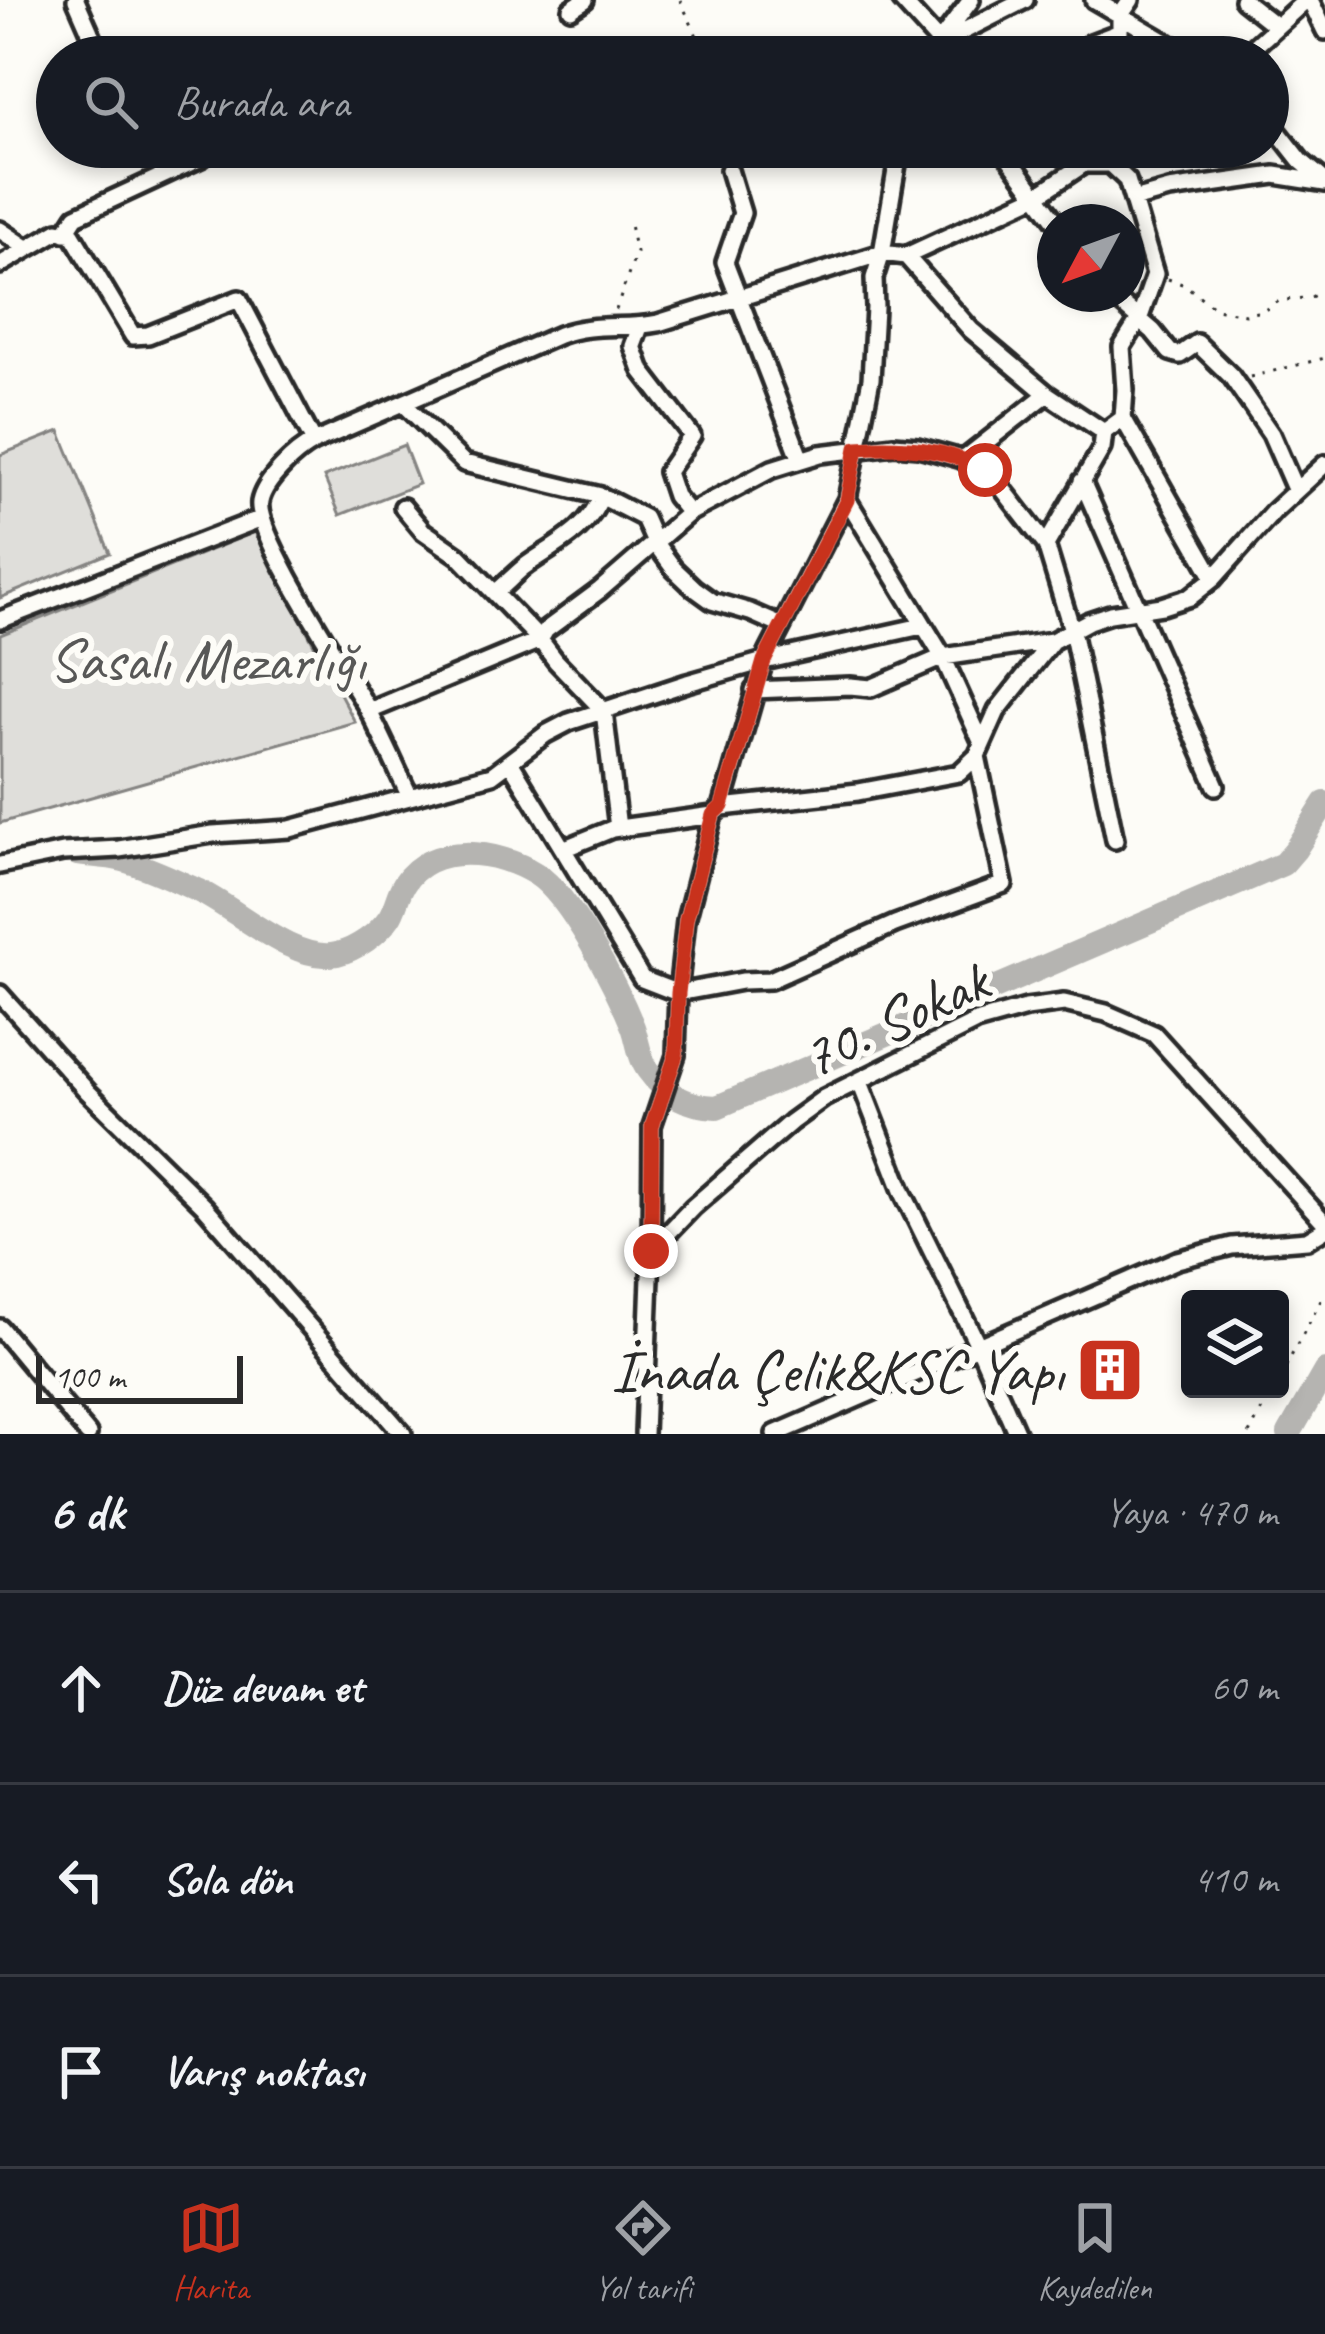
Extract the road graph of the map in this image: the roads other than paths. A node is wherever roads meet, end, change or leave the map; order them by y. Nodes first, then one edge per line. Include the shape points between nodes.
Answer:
1 (76, 0) edge
2 (901, 0) edge
3 (971, 0) edge
4 (1025, 0) edge
5 (1094, 0) edge
6 (1130, 0) edge
7 (1243, 0) edge
8 (1308, 0) edge
9 (1120, 16) junction
10 (1276, 26) junction
11 (1325, 31) edge
12 (92, 36) edge
13 (929, 36) edge
14 (949, 36) edge
15 (964, 36) edge
16 (1109, 36) edge
17 (1156, 36) edge
18 (1265, 36) edge
19 (1289, 146) edge
20 (179, 168) edge
21 (896, 168) edge
22 (1017, 168) edge
23 (1078, 168) edge
24 (1114, 168) edge
25 (729, 170) dead end
26 (1325, 185) edge
27 (1038, 195) junction
28 (1133, 202) junction
29 (1044, 204) edge
30 (0, 230) edge
31 (65, 233) junction
32 (27, 248) junction
33 (881, 253) junction
34 (906, 256) junction
35 (0, 265) edge
36 (737, 299) junction
37 (1129, 312) edge
38 (1138, 320) junction
39 (640, 327) junction
40 (1047, 394) junction
41 (404, 404) junction
42 (1123, 418) junction
43 (1104, 431) junction
44 (314, 442) junction
45 (857, 448) junction
46 (801, 460) junction
47 (963, 460) junction
48 (1325, 464) edge
49 (1082, 481) junction
50 (1295, 489) junction
51 (601, 496) junction
52 (847, 500) junction
53 (403, 507) dead end
54 (689, 513) junction
55 (262, 518) junction
56 (655, 543) junction
57 (1046, 545) junction
58 (1214, 578) junction
59 (495, 593) junction
60 (1138, 610) junction
61 (0, 620) edge
62 (782, 626) junction
63 (922, 626) junction
64 (1072, 630) junction
65 (540, 640) junction
66 (1052, 640) junction
67 (943, 657) junction
68 (764, 661) junction
69 (754, 690) junction
70 (369, 710) junction
71 (604, 711) junction
72 (980, 749) junction
73 (510, 762) junction
74 (1216, 786) dead end
75 (410, 797) junction
76 (717, 811) junction
77 (618, 828) junction
78 (1115, 840) dead end
79 (563, 850) junction
80 (0, 865) edge
81 (678, 993) junction
82 (0, 994) edge
83 (860, 1082) junction
84 (1325, 1226) edge
85 (651, 1251) junction
86 (0, 1328) edge
87 (979, 1347) junction
88 (88, 1434) edge
89 (403, 1434) edge
90 (644, 1434) edge
91 (775, 1434) edge
92 (1017, 1434) edge

1 - 12 street
2 - 13 street
3 - 14 street
4 - 15 street
5 - 9 street
6 - 9 street
7 - 10 street
8 - 10 street
8 - 11 street
9 - 16 street via 1120,32
9 - 17 street
10 - 18 street
19 - 26 street
20 - 31 street via 76,216
21 - 33 street
22 - 27 street
23 - 27 street
24 - 28 street
25 - 36 street via 742,213 725,262
26 - 28 street via 1275,175
27 - 29 street
27 - 34 street
28 - 38 street via 1155,274
30 - 32 street
31 - 32 street
31 - 44 street via 133,336 239,299
32 - 35 street
33 - 34 street
33 - 36 street
33 - 45 street via 872,379
34 - 40 street via 970,330
36 - 39 street
36 - 46 street
37 - 38 street
38 - 42 street via 1122,347
38 - 50 street via 1170,352 1180,355 1197,343 1231,376 1271,434
39 - 41 street via 559,334
39 - 54 street via 633,346 642,371 692,436 667,472
40 - 43 street
40 - 47 street
41 - 44 street
41 - 51 street via 464,463
42 - 43 street
42 - 58 street
43 - 49 street
44 - 55 street via 274,478 260,501
45 - 46 street
45 - 47 street via 918,447
45 - 52 street
46 - 54 street
47 - 57 street via 999,484
48 - 50 street
49 - 57 street
49 - 60 street
50 - 58 street
51 - 56 street via 644,518
51 - 59 street via 569,538
52 - 62 street
52 - 63 street
53 - 59 street
54 - 56 street
55 - 61 street
55 - 70 street
56 - 62 street via 712,601
56 - 65 street
57 - 64 street
58 - 60 street via 1190,597
59 - 65 street
60 - 64 street
60 - 74 street
62 - 68 street
63 - 67 street
63 - 68 street
64 - 66 street
64 - 78 street
65 - 70 street
65 - 71 street
66 - 67 street
66 - 72 street
67 - 69 street via 871,688
67 - 72 street
68 - 69 street
68 - 71 street
69 - 76 street
70 - 75 street
71 - 73 street via 568,722
71 - 77 street
72 - 76 street via 959,772 942,777
72 - 81 street via 1004,884 770,980
73 - 75 street via 492,775
73 - 79 street
75 - 80 street via 290,829
76 - 77 street
76 - 81 street via 686,920
77 - 79 street
79 - 81 street via 642,979
81 - 85 street via 676,1055 652,1126
82 - 89 street via 204,1206
83 - 84 street, 70. Sokak via 976,1022 1064,1003 1106,1013 1154,1034
83 - 85 street, 70. Sokak via 791,1122
83 - 87 street
84 - 87 street via 1307,1240 1177,1260
85 - 90 street
86 - 88 street
87 - 91 street
87 - 92 street

